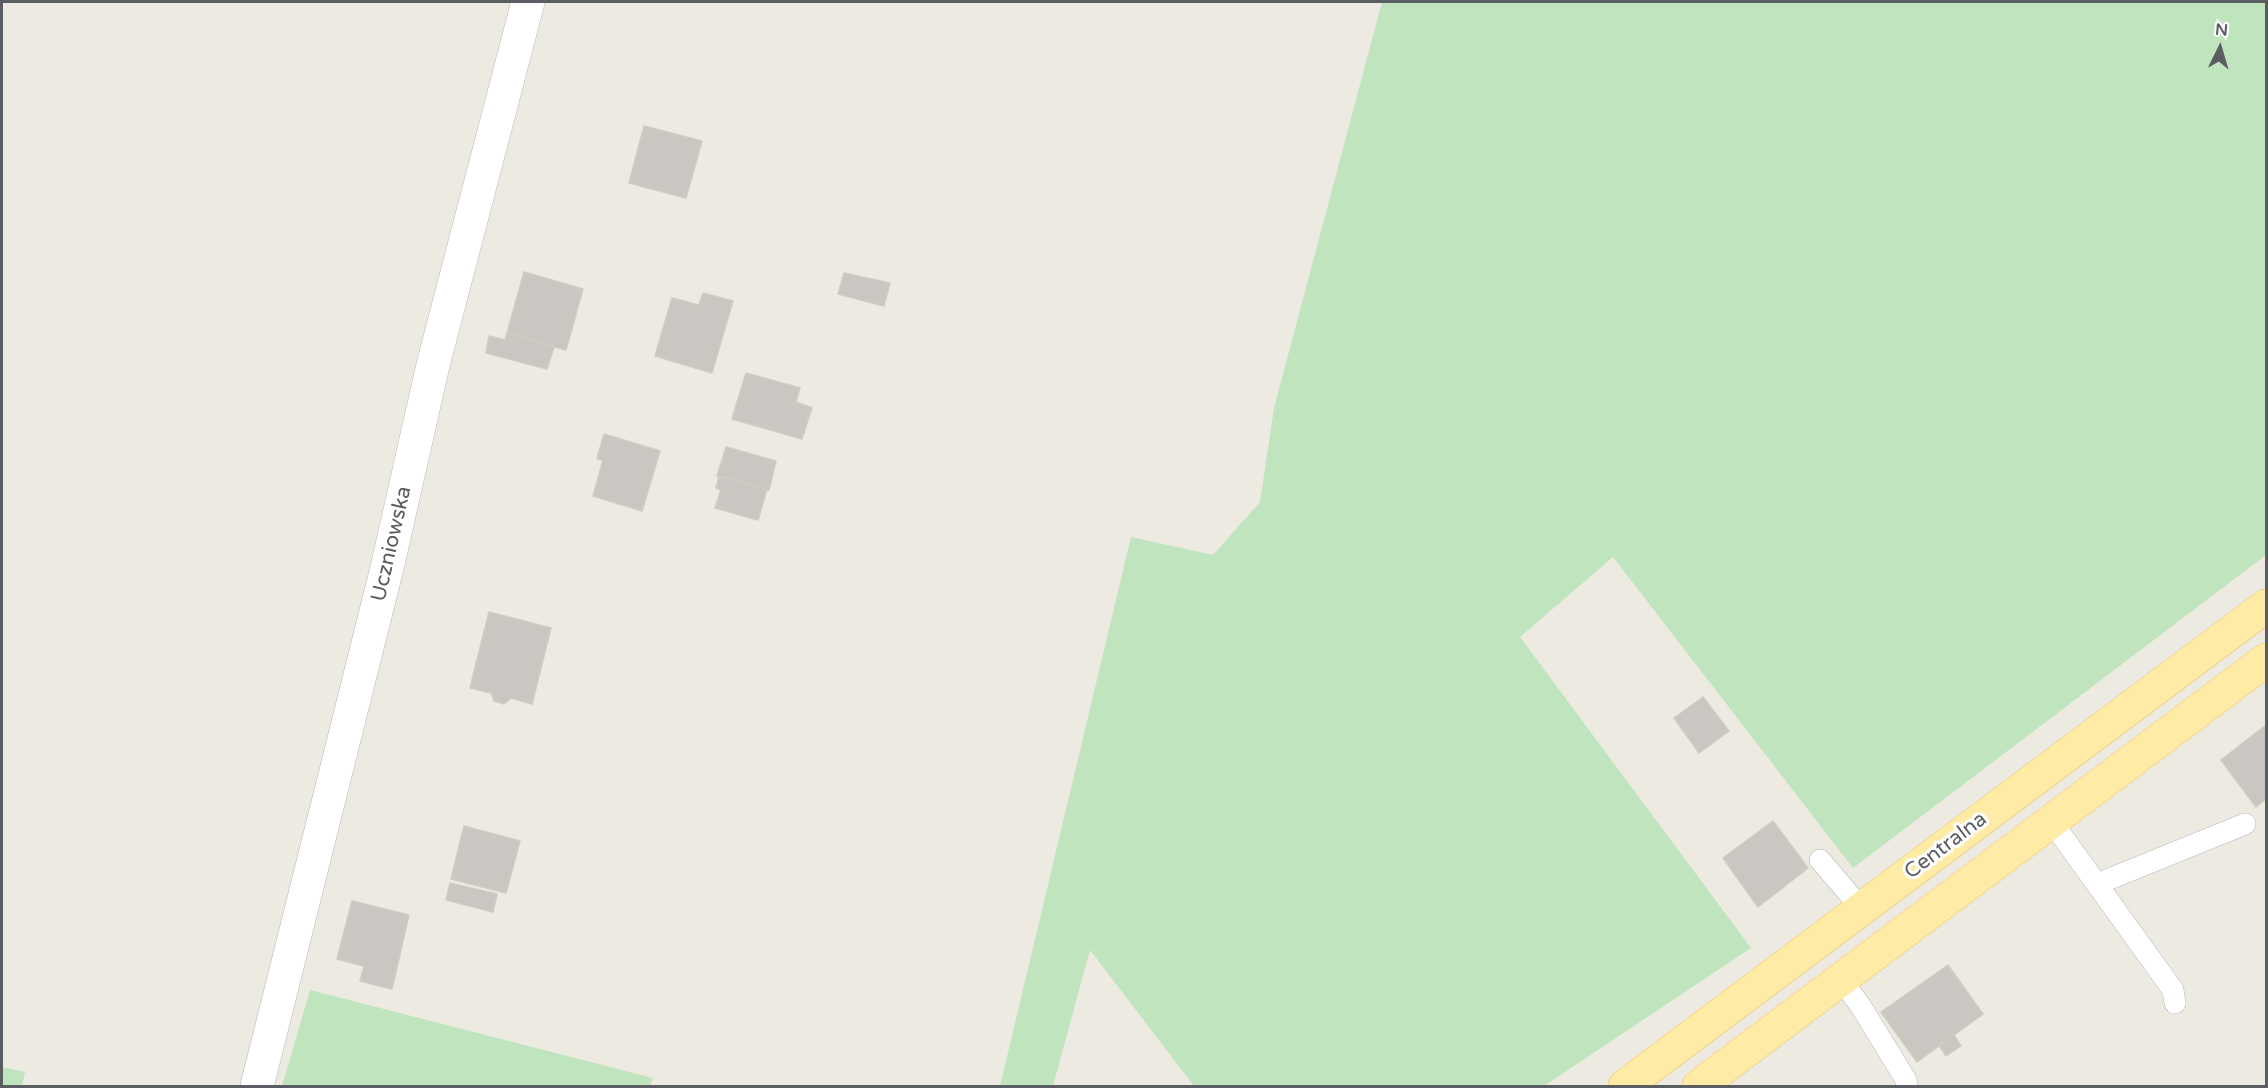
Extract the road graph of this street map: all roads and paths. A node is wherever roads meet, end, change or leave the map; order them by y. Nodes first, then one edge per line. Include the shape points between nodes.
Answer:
1 (528, 2) edge
2 (2266, 606) edge
3 (2266, 660) edge
4 (2052, 822) junction
5 (2245, 824) dead end
6 (1820, 860) dead end
7 (2097, 884) junction
8 (1862, 909) junction
9 (1841, 980) junction
10 (2175, 1003) dead end
11 (257, 1086) edge
12 (1625, 1086) edge
13 (1699, 1086) edge
14 (1907, 1086) edge

1 - 11 street, Uczniowska via 433,365 387,568
2 - 8 main road, Centralna
3 - 4 main road
4 - 7 lane
4 - 9 main road
5 - 7 lane
6 - 8 lane
7 - 10 lane via 2173,990
8 - 12 main road, Centralna
9 - 13 main road
9 - 14 lane

